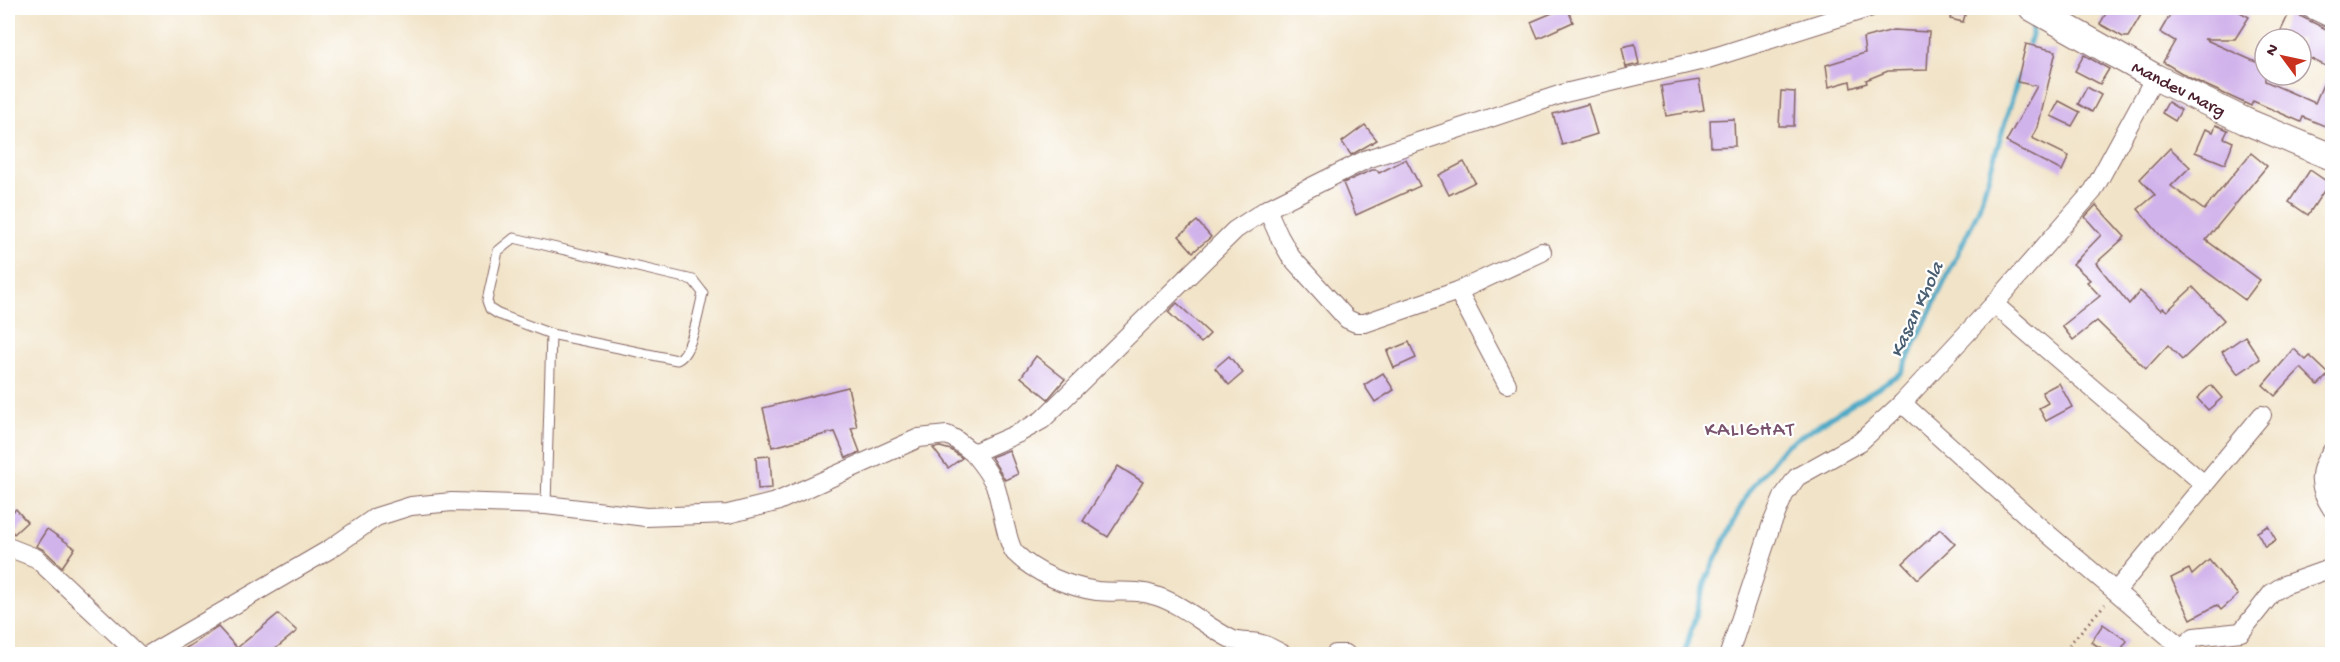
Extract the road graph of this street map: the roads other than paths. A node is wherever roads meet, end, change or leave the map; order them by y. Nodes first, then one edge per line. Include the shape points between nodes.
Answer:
1 (1869, 8) edge
2 (2042, 10) edge
3 (2155, 77) junction
4 (2332, 157) edge
5 (1267, 209) junction
6 (1542, 252) dead end
7 (1458, 291) junction
8 (1995, 304) junction
9 (551, 334) junction
10 (1507, 384) dead end
11 (1902, 403) junction
12 (2262, 415) dead end
13 (2332, 451) edge
14 (974, 453) junction
15 (2204, 484) junction
16 (546, 505) junction
17 (2332, 509) edge
18 (8, 547) edge
19 (2332, 568) edge
20 (2116, 591) junction
21 (2186, 651) edge
22 (138, 654) edge
23 (150, 654) edge
24 (1283, 654) edge
25 (1335, 654) edge
26 (1346, 654) edge
27 (1729, 654) edge

1 - 5 street via 1708,59 1565,93 1378,155
2 - 3 main road, Mandev Marg
3 - 4 main road, Mandev Marg via 2245,121
3 - 8 street via 2093,191
5 - 7 street via 1291,257 1347,319 1356,323
5 - 14 street via 1235,230 1042,420
6 - 7 street
7 - 10 street
8 - 11 street
8 - 15 street
9 - 9 lane via 677,360 683,358 688,348 703,293 693,280 513,238 498,251 487,301 490,309
9 - 16 lane
11 - 20 street
11 - 27 street via 1860,442 1797,477 1784,495
12 - 15 street
13 - 17 street via 2324,462 2320,486
14 - 16 street via 947,435 919,438 776,502 728,514 646,516
14 - 24 street via 995,485 1009,545 1040,570 1068,584 1098,591 1134,590 1157,596 1238,642 1261,643
15 - 20 street
16 - 23 street via 452,502 411,506 376,517 330,549
18 - 22 street via 36,558
19 - 21 street via 2272,592 2241,632 2194,637
20 - 21 street
25 - 26 street

